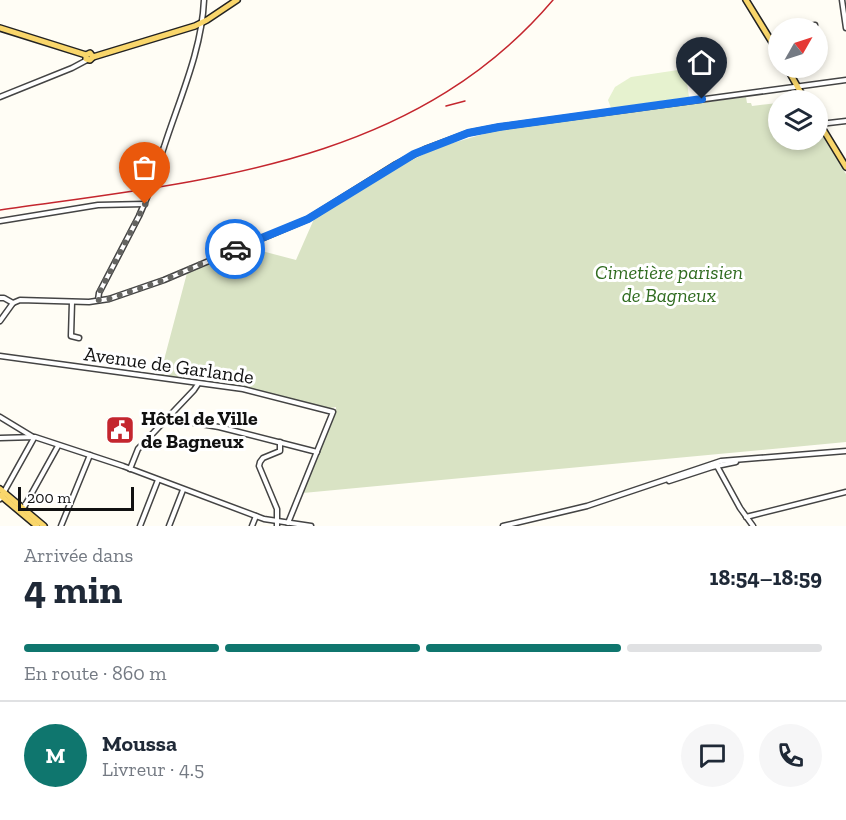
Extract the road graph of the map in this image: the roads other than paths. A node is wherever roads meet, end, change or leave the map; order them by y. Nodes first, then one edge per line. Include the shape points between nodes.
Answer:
1 (204, 0) edge
2 (237, 0) edge
3 (746, 0) edge
4 (842, 0) edge
5 (202, 23) junction
6 (0, 28) edge
7 (846, 28) edge
8 (768, 36) edge
9 (89, 57) junction
10 (792, 78) edge
11 (846, 80) edge
12 (797, 88) junction
13 (0, 97) edge
14 (846, 121) edge
15 (828, 122) edge
16 (828, 137) edge
17 (844, 160) edge
18 (846, 167) edge
19 (145, 204) junction
20 (0, 221) edge
21 (0, 298) edge
22 (98, 300) junction
23 (72, 302) junction
24 (13, 303) junction
25 (0, 321) edge
26 (80, 338) dead end
27 (0, 356) edge
28 (198, 384) junction
29 (170, 415) junction
30 (0, 417) edge
31 (22, 430) junction
32 (35, 437) junction
33 (0, 438) edge
34 (20, 438) junction
35 (280, 442) junction
36 (293, 445) junction
37 (58, 446) junction
38 (846, 450) edge
39 (280, 452) junction
40 (317, 452) junction
41 (90, 455) junction
42 (743, 460) junction
43 (717, 466) junction
44 (130, 469) junction
45 (158, 480) junction
46 (648, 486) junction
47 (183, 490) junction
48 (846, 492) edge
49 (1, 495) edge
50 (23, 509) junction
51 (256, 516) junction
52 (746, 517) junction
53 (288, 523) junction
54 (277, 524) edge
55 (37, 526) edge
56 (44, 526) edge
57 (61, 526) edge
58 (140, 526) edge
59 (168, 526) edge
60 (252, 526) edge
61 (311, 526) edge
62 (503, 526) edge
63 (753, 526) edge

1 - 5 street
2 - 5 main road
3 - 8 main road
4 - 7 street
5 - 9 main road
5 - 19 street, bridge
6 - 9 main road
9 - 13 street via 72,68
10 - 12 main road
11 - 12 street
12 - 22 street via 468,133 396,164 308,219 164,280
14 - 15 street
16 - 17 main road
17 - 18 main road
19 - 20 street via 98,206
19 - 22 street
21 - 24 street
22 - 23 street
23 - 24 street
23 - 26 street via 71,336
24 - 25 street
27 - 28 street, Avenue de Garlande
28 - 29 street
28 - 40 street, Avenue de Garlande via 243,389 333,412
29 - 35 street via 177,420
29 - 44 street via 138,449
30 - 31 street
31 - 32 street
31 - 34 street
32 - 34 street
32 - 37 street
32 - 49 street
33 - 34 street
35 - 36 street
35 - 39 street
36 - 39 street
36 - 40 street
37 - 41 street
37 - 50 street
38 - 42 street
39 - 54 street via 263,458 259,466 277,509
40 - 53 street
41 - 44 street
41 - 57 street
42 - 43 street
42 - 46 street via 721,461
43 - 46 street
43 - 52 street
44 - 45 street
45 - 47 street
45 - 58 street
46 - 62 street via 562,513
47 - 51 street
47 - 59 street
48 - 52 street
49 - 50 main road
49 - 55 main road
50 - 56 main road
51 - 54 street
51 - 60 street
52 - 63 street
53 - 54 street
53 - 61 street

